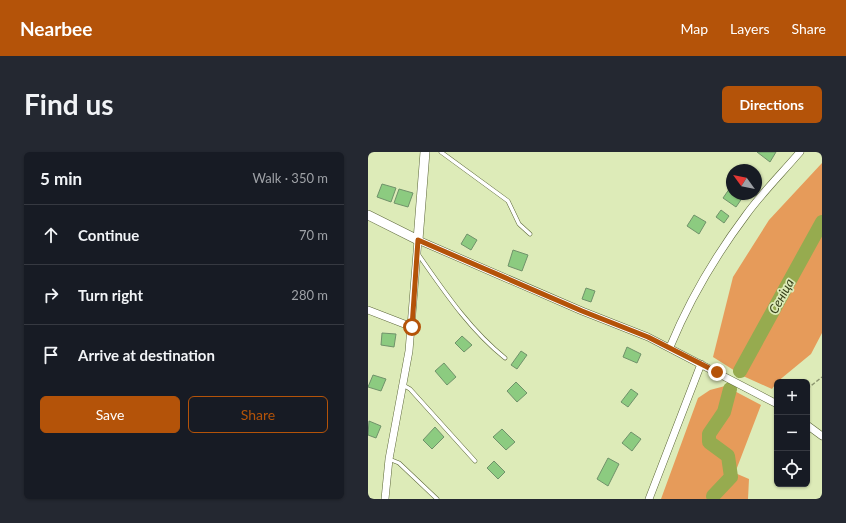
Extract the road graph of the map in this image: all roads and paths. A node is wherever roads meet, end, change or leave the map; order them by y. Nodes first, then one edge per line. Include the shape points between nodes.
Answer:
1 (425, 152) edge
2 (441, 152) edge
3 (800, 152) edge
4 (368, 215) edge
5 (530, 234) dead end
6 (418, 240) junction
7 (417, 253) junction
8 (368, 310) edge
9 (412, 327) junction
10 (670, 347) junction
11 (505, 358) dead end
12 (702, 364) junction
13 (822, 377) edge
14 (403, 385) junction
15 (810, 387) edge
16 (774, 402) edge
17 (810, 427) edge
18 (822, 436) edge
19 (389, 459) junction
20 (474, 461) dead end
21 (384, 499) edge
22 (437, 499) edge
23 (649, 499) edge

1 - 6 street
2 - 5 lane via 508,201 519,224
3 - 10 street via 746,214 719,254 679,324
4 - 6 street
6 - 7 street
6 - 10 street
7 - 9 street
7 - 11 lane via 462,316 486,343
8 - 9 street
9 - 14 street
10 - 12 street
12 - 16 street
12 - 23 street
13 - 15 path
14 - 19 street
14 - 20 lane via 410,389
17 - 18 street
19 - 21 street
19 - 22 lane via 399,463

